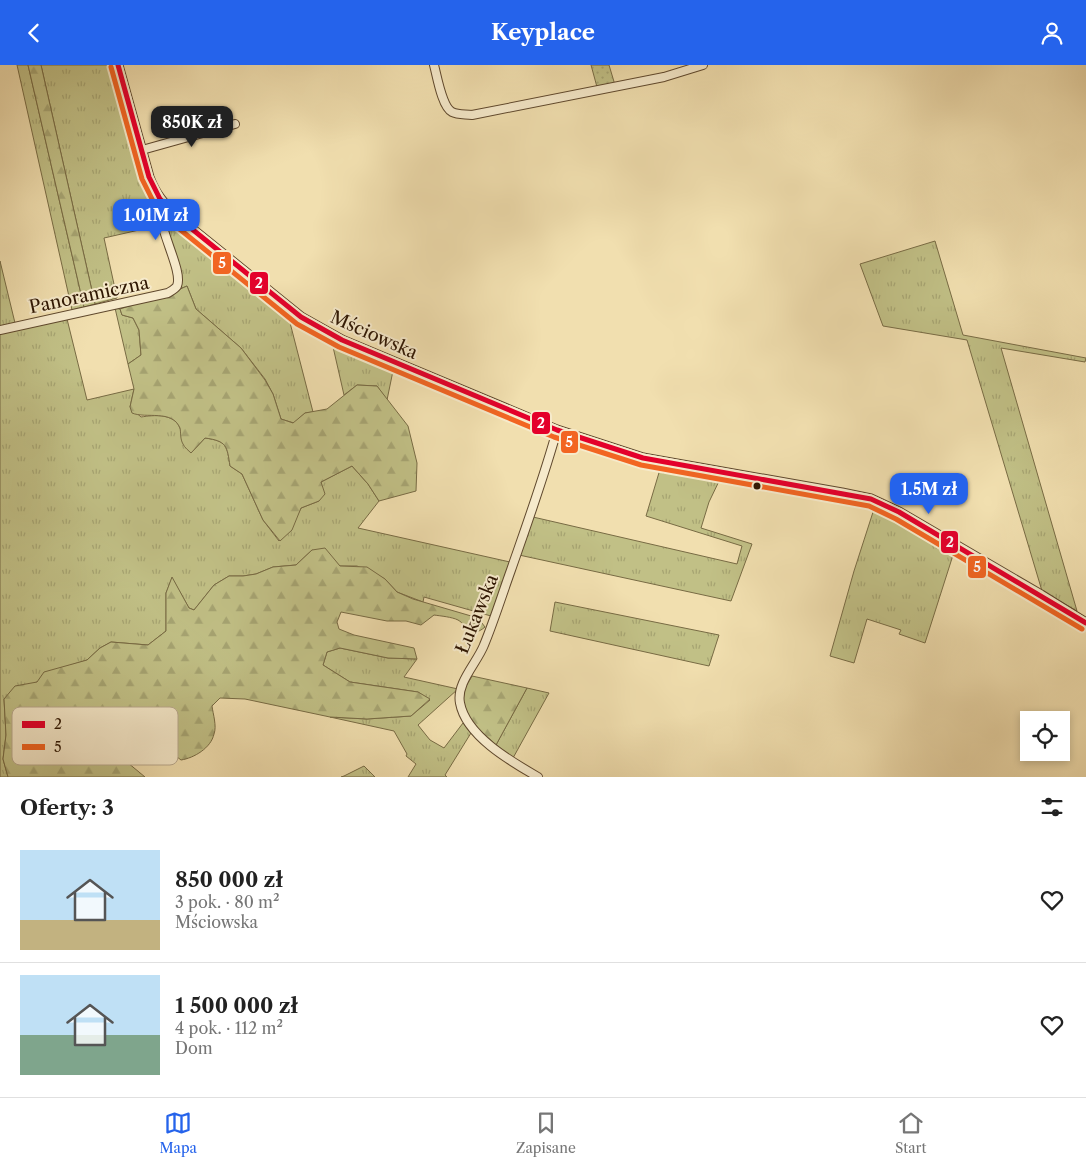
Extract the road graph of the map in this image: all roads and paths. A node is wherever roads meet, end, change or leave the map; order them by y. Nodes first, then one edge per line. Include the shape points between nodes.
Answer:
1 (118, 65) edge
2 (434, 65) edge
3 (703, 65) edge
4 (235, 124) dead end
5 (142, 150) junction
6 (161, 202) junction
7 (0, 329) edge
8 (557, 430) junction
9 (1086, 623) edge
10 (538, 777) edge

1 - 5 street, Mściowska
2 - 3 street via 446,105 451,111 472,115 664,77
4 - 5 street
5 - 6 street, Mściowska via 152,186
6 - 7 street, Panoramiczna via 159,213 176,271 176,287 168,293
6 - 8 street, Mściowska via 301,317 322,330
8 - 9 street, Mściowska via 643,458 878,502 925,526
8 - 10 street, Łukawska via 543,480 484,647 459,698 463,713 481,736 501,755

